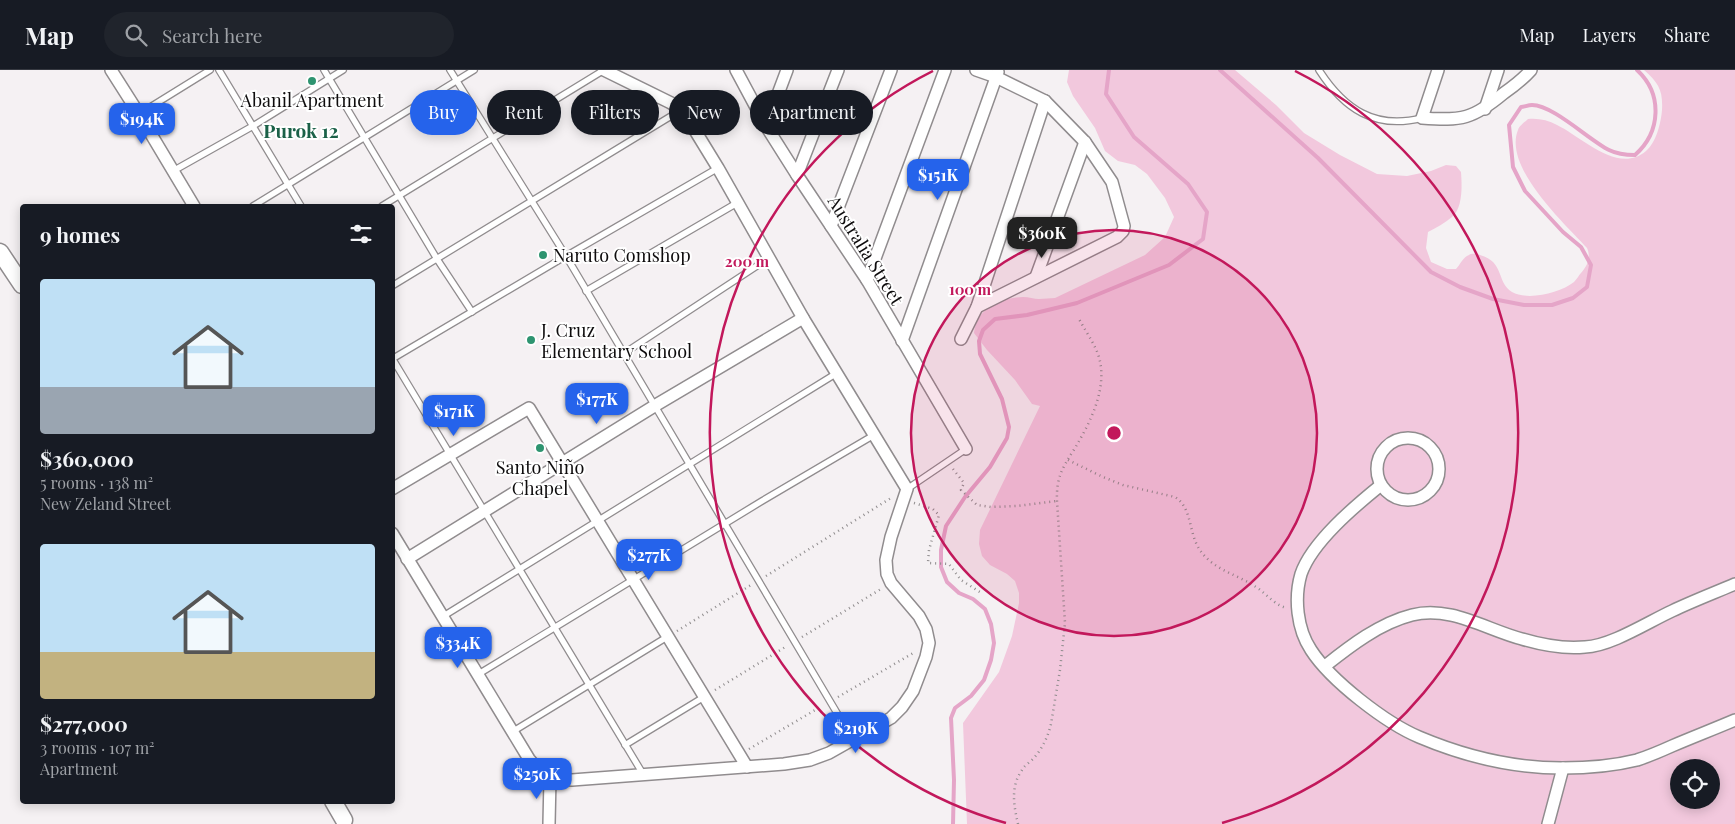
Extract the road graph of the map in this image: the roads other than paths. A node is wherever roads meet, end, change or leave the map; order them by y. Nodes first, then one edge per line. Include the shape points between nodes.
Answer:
1 (111, 70) edge
2 (210, 70) edge
3 (219, 70) edge
4 (324, 70) edge
5 (343, 70) edge
6 (450, 70) edge
7 (474, 70) edge
8 (604, 70) edge
9 (736, 70) edge
10 (787, 70) edge
11 (838, 70) edge
12 (890, 70) edge
13 (944, 70) edge
14 (976, 70) edge
15 (1319, 70) edge
16 (1438, 70) edge
17 (1498, 70) edge
18 (1531, 70) edge
19 (997, 73) edge
20 (329, 78) junction
21 (457, 81) junction
22 (780, 90) edge
23 (750, 98) edge
24 (1045, 101) junction
25 (669, 102) edge
26 (1485, 109) junction
27 (139, 114) junction
28 (669, 117) edge
29 (1422, 118) junction
30 (253, 126) junction
31 (697, 135) edge
32 (772, 135) edge
33 (364, 138) junction
34 (493, 138) junction
35 (1085, 142) junction
36 (718, 168) junction
37 (173, 171) junction
38 (797, 175) junction
39 (288, 185) junction
40 (400, 196) junction
41 (532, 201) junction
42 (193, 204) edge
43 (256, 204) edge
44 (300, 204) edge
45 (386, 204) edge
46 (737, 204) junction
47 (831, 226) junction
48 (0, 252) edge
49 (566, 256) junction
50 (437, 258) junction
51 (769, 258) junction
52 (1036, 277) junction
53 (867, 280) junction
54 (20, 282) edge
55 (395, 284) edge
56 (586, 291) junction
57 (977, 307) junction
58 (472, 312) junction
59 (803, 318) junction
60 (962, 339) dead end
61 (902, 342) junction
62 (623, 354) junction
63 (395, 358) edge
64 (395, 362) edge
65 (837, 373) junction
66 (656, 406) junction
67 (874, 434) junction
68 (966, 449) joint
69 (450, 454) junction
70 (562, 462) junction
71 (690, 464) junction
72 (1381, 485) junction
73 (395, 487) edge
74 (905, 494) junction
75 (485, 511) junction
76 (597, 521) junction
77 (726, 524) junction
78 (395, 538) edge
79 (407, 558) junction
80 (520, 569) junction
81 (633, 580) junction
82 (1735, 584) edge
83 (442, 617) junction
84 (555, 628) junction
85 (667, 637) junction
86 (1324, 666) junction
87 (477, 675) junction
88 (589, 684) junction
89 (704, 697) junction
90 (1735, 720) edge
91 (512, 732) junction
92 (853, 740) junction
93 (626, 744) junction
94 (747, 767) junction
95 (1562, 768) junction
96 (644, 775) junction
97 (550, 778) junction
98 (335, 804) edge
99 (344, 820) dead end
100 (549, 824) edge
101 (1548, 824) edge

1 - 27 street
2 - 27 lane
3 - 30 lane
4 - 20 lane
5 - 20 lane
6 - 21 lane
7 - 21 lane
8 - 25 street
8 - 34 lane
9 - 23 street, Australia Street
10 - 22 street
11 - 38 street
12 - 47 street
13 - 53 street
14 - 19 street
15 - 29 lane via 1331,89 1369,117 1391,122
16 - 29 street
17 - 26 street
18 - 26 street
19 - 24 street
19 - 61 street
20 - 30 lane
20 - 33 lane
21 - 33 lane
21 - 34 lane
24 - 35 street
24 - 57 street
26 - 29 street via 1456,119
27 - 37 street
28 - 41 lane
30 - 37 lane
30 - 39 lane
31 - 36 street
32 - 38 street, Australia Street
33 - 39 lane
33 - 40 lane
34 - 40 lane
34 - 41 lane
35 - 52 street
35 - 52 street via 1112,182 1124,221 1123,231
36 - 46 street
36 - 49 lane
37 - 42 street
38 - 47 street, Australia Street
39 - 43 lane
39 - 44 lane
40 - 45 lane
40 - 50 lane
41 - 49 lane
41 - 50 lane
46 - 51 street
46 - 56 lane
47 - 53 street, Australia Street
48 - 54 main road
49 - 56 lane
49 - 58 lane
50 - 55 lane
50 - 58 lane
51 - 59 street
51 - 62 lane
52 - 57 street
53 - 61 street, Australia Street
56 - 62 lane
57 - 60 street
58 - 63 lane
59 - 65 street
59 - 66 street
61 - 68 street, Australia Street
62 - 66 lane
64 - 69 lane
65 - 67 street
65 - 71 lane
66 - 70 street
66 - 71 lane
67 - 74 street
67 - 77 lane
68 - 74 lane
69 - 70 street via 529,408
69 - 73 street
69 - 75 lane
70 - 75 street
70 - 76 street
71 - 76 lane
71 - 77 lane
72 - 72 street via 1387,492 1404,500 1422,497 1435,484 1439,466 1437,457 1432,449 1416,439 1398,440 1383,450 1378,458 1376,467
72 - 86 street via 1333,528 1309,558 1302,573 1297,591 1302,630 1311,650
74 - 92 street via 888,550 887,574 919,616 929,643 913,691 902,707 891,718
75 - 79 street
75 - 80 lane
76 - 80 lane
76 - 81 street
77 - 81 lane
77 - 92 lane
78 - 79 street
79 - 83 street
80 - 83 lane
80 - 84 lane
81 - 84 lane
81 - 85 street
82 - 86 street via 1589,647 1570,648 1522,640 1463,618 1430,613 1412,615 1385,626
83 - 87 street
84 - 87 lane
84 - 88 lane
85 - 88 lane
85 - 89 street
86 - 95 street via 1378,714 1417,736 1452,750 1494,761
87 - 91 street
88 - 91 lane
88 - 93 lane
89 - 93 lane
89 - 94 street
90 - 95 street via 1638,760
91 - 97 street via 534,766
92 - 94 street via 810,760
93 - 96 lane
94 - 96 street
95 - 101 street
96 - 97 street via 572,780
97 - 100 street
98 - 99 main road

